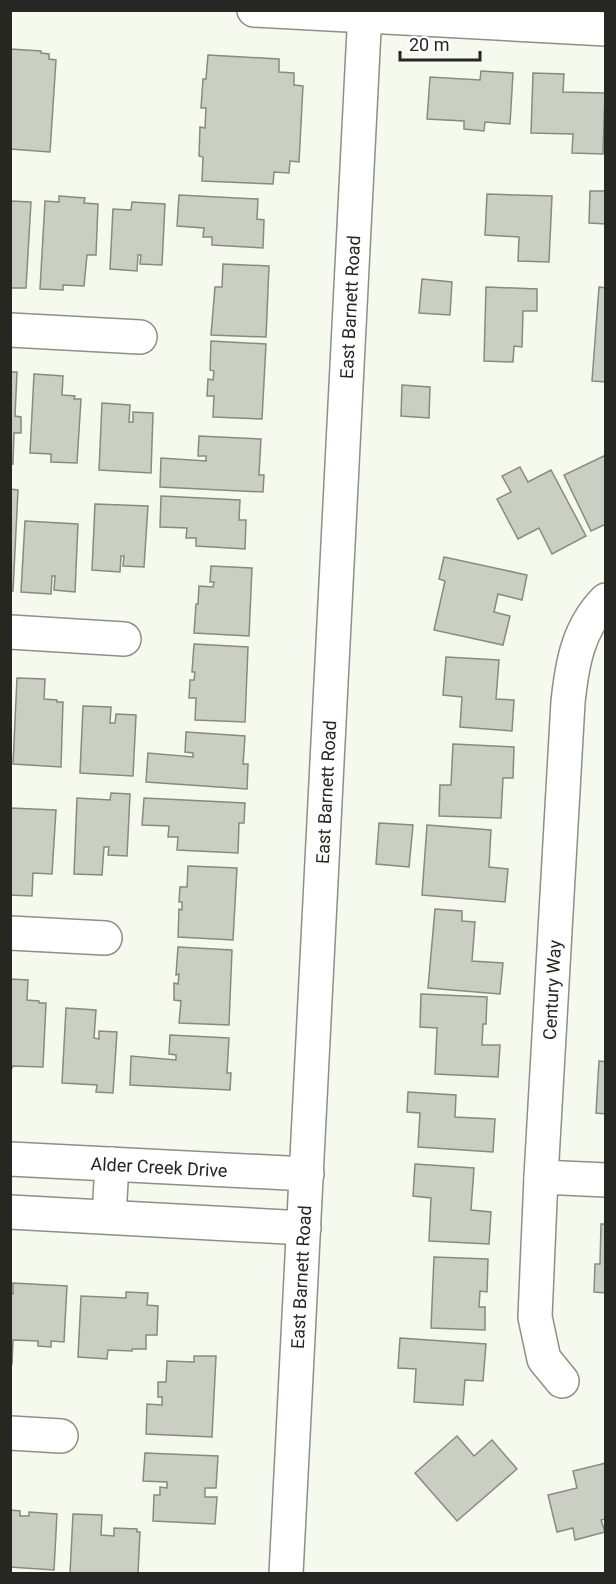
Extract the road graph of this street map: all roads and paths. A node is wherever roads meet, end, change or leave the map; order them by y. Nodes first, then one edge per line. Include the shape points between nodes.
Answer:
1 (254, 10) edge
2 (365, 13) edge
3 (567, 19) edge
4 (606, 29) edge
5 (10, 330) edge
6 (140, 338) dead end
7 (606, 600) edge
8 (10, 632) edge
9 (124, 639) dead end
10 (10, 933) edge
11 (105, 938) dead end
12 (10, 1159) edge
13 (112, 1164) junction
14 (307, 1174) junction
15 (541, 1177) junction
16 (606, 1180) edge
17 (10, 1212) edge
18 (109, 1217) junction
19 (304, 1228) junction
20 (562, 1381) dead end
21 (10, 1434) edge
22 (61, 1436) dead end
23 (286, 1574) edge

1 - 2 street
2 - 3 street
2 - 14 street, East Barnett Road
3 - 4 street
5 - 6 street
7 - 15 street, Century Way via 585,628 572,666
8 - 9 street
10 - 11 street
12 - 13 street, Alder Creek Drive
13 - 14 street, Alder Creek Drive
13 - 18 street
14 - 19 street, East Barnett Road
15 - 16 street
15 - 20 street, Century Way via 535,1317 544,1359
17 - 18 street
18 - 19 street
19 - 23 street, East Barnett Road
21 - 22 street

